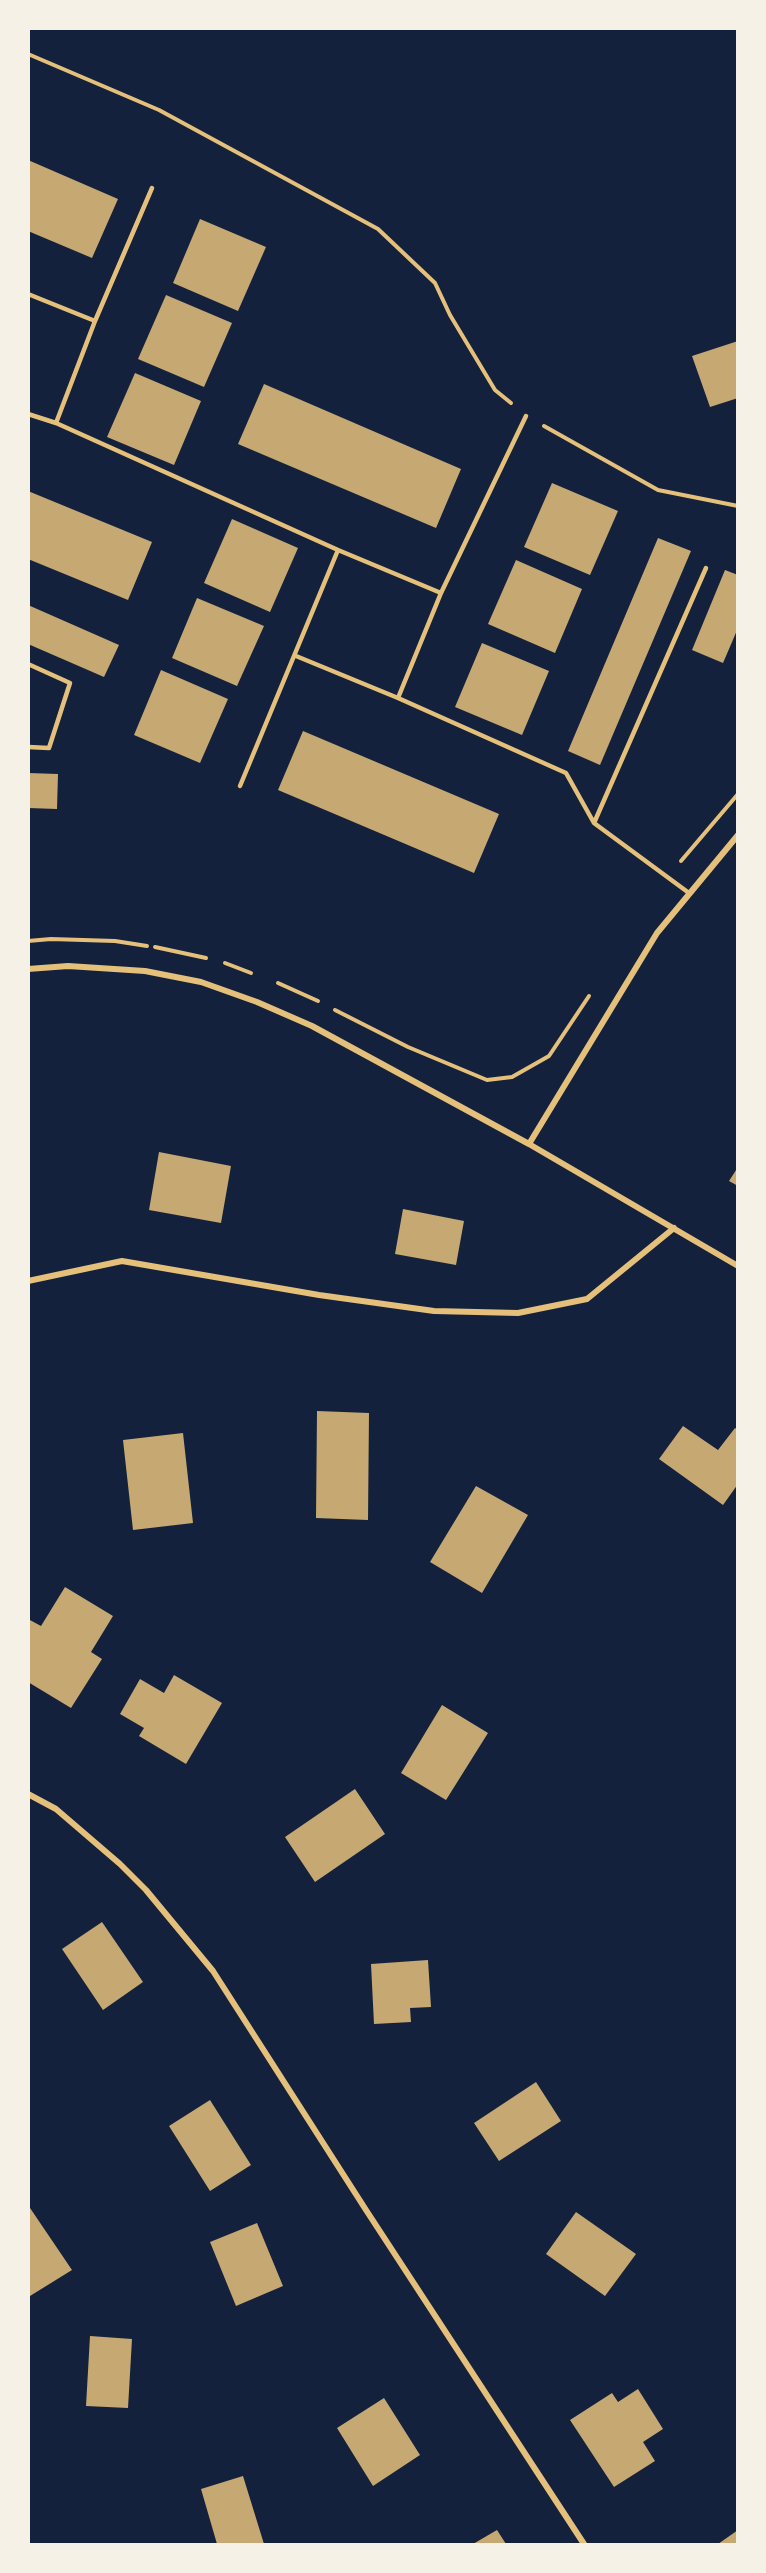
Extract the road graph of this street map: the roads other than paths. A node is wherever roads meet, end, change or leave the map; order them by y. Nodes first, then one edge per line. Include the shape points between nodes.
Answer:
1 (152, 188) dead end
2 (28, 294) edge
3 (95, 321) junction
4 (28, 414) edge
5 (526, 416) road end
6 (56, 423) junction
7 (338, 550) junction
8 (706, 568) dead end
9 (441, 593) junction
10 (296, 656) junction
11 (28, 664) edge
12 (398, 698) junction
13 (28, 747) edge
14 (240, 786) dead end
15 (594, 823) junction
16 (738, 835) edge
17 (689, 892) junction
18 (28, 969) edge
19 (530, 1144) junction
20 (674, 1228) junction
21 (738, 1266) edge
22 (28, 1281) edge
23 (28, 1794) edge
24 (584, 2544) edge

1 - 3 lane
2 - 3 lane
3 - 6 lane
4 - 6 lane
5 - 9 lane
6 - 7 lane
7 - 9 lane
7 - 10 lane
8 - 15 lane
9 - 12 lane
10 - 12 lane
10 - 14 lane
11 - 13 lane via 70,682 49,748
12 - 15 lane via 566,773
15 - 17 lane
16 - 17 street
17 - 19 street via 657,933
18 - 19 street via 68,966 145,971 201,982 312,1026
19 - 20 street
20 - 21 street
20 - 22 street via 588,1299 518,1313 434,1311 122,1261
23 - 24 street via 56,1809 120,1864 213,1971

